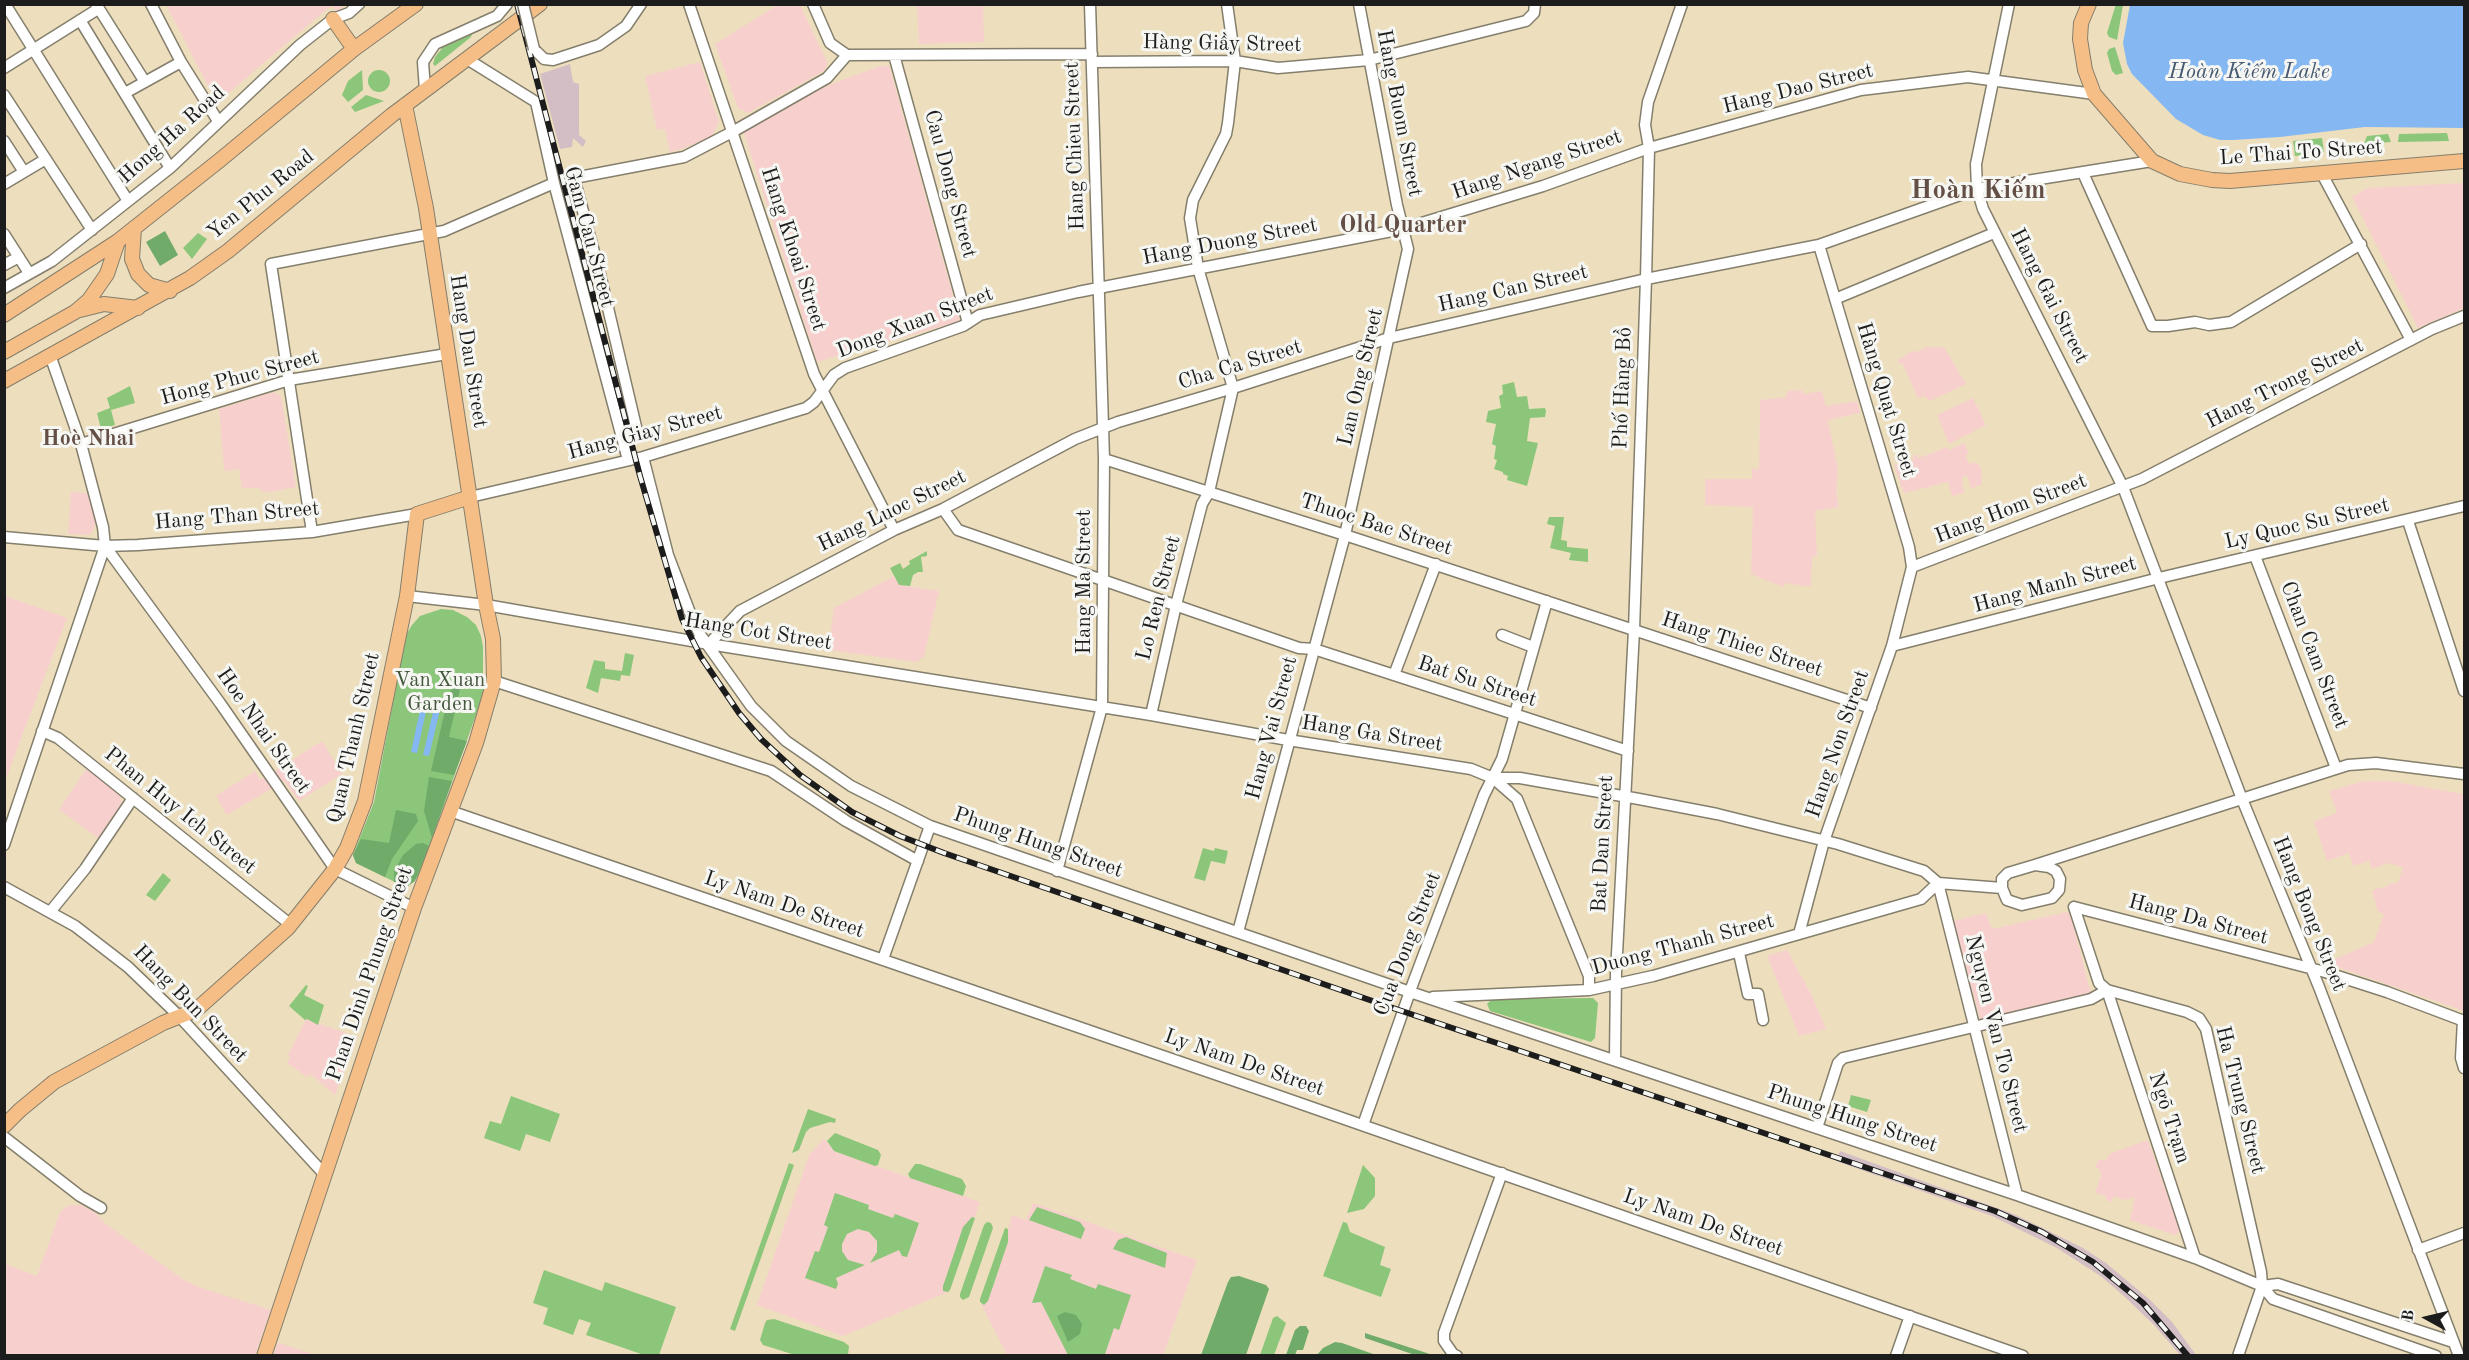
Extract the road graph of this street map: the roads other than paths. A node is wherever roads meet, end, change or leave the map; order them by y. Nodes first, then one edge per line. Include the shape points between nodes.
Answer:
1 (5, 4) edge
2 (151, 4) edge
3 (359, 4) edge
4 (416, 4) edge
5 (507, 4) edge
6 (523, 4) edge
7 (540, 4) edge
8 (641, 4) edge
9 (689, 4) edge
10 (813, 4) edge
11 (1090, 4) edge
12 (1227, 4) edge
13 (1359, 4) edge
14 (1535, 4) edge
15 (1682, 4) edge
16 (2009, 4) edge
17 (2089, 4) edge
18 (97, 7) edge
19 (333, 19) junction
20 (80, 20) junction
21 (357, 47) junction
22 (33, 50) junction
23 (847, 55) junction
24 (894, 55) junction
25 (1092, 58) junction
26 (467, 59) junction
27 (1369, 60) junction
28 (1235, 61) junction
29 (182, 62) junction
30 (4, 68) edge
31 (1994, 79) junction
32 (145, 82) junction
33 (425, 90) junction
34 (125, 93) junction
35 (2094, 94) junction
36 (4, 95) edge
37 (405, 105) junction
38 (218, 121) junction
39 (734, 131) junction
40 (4, 141) edge
41 (1649, 148) junction
42 (46, 159) junction
43 (2152, 160) junction
44 (2464, 161) edge
45 (170, 168) junction
46 (24, 172) junction
47 (2083, 173) junction
48 (2322, 174) junction
49 (554, 183) junction
50 (4, 184) edge
51 (1977, 189) junction
52 (128, 201) junction
53 (134, 228) junction
54 (1402, 229) junction
55 (92, 230) junction
56 (1994, 232) junction
57 (4, 234) edge
58 (429, 234) junction
59 (118, 241) junction
60 (2361, 244) junction
61 (1819, 245) junction
62 (19, 257) junction
63 (4, 265) edge
64 (1198, 268) junction
65 (29, 273) junction
66 (1646, 279) junction
67 (1099, 287) junction
68 (4, 288) edge
69 (170, 291) junction
70 (1835, 299) junction
71 (138, 308) junction
72 (75, 312) junction
73 (4, 315) edge
74 (2464, 316) edge
75 (968, 323) junction
76 (1389, 338) junction
77 (2411, 340) junction
78 (4, 352) edge
79 (447, 354) junction
80 (50, 355) junction
81 (4, 381) edge
82 (289, 381) junction
83 (1233, 388) junction
84 (821, 391) junction
85 (1103, 428) junction
86 (637, 431) dead end
87 (81, 444) junction
88 (643, 457) junction
89 (1104, 459) junction
90 (628, 460) junction
91 (2123, 487) junction
92 (1209, 492) junction
93 (470, 497) junction
94 (2464, 506) edge
95 (943, 509) junction
96 (417, 514) junction
97 (2409, 521) junction
98 (894, 530) junction
99 (312, 532) junction
100 (1346, 535) junction
101 (4, 537) edge
102 (105, 546) junction
103 (2254, 555) junction
104 (1436, 564) junction
105 (1912, 567) junction
106 (1103, 578) junction
107 (2159, 578) junction
108 (408, 596) junction
109 (1547, 601) junction
110 (486, 605) junction
111 (1176, 605) junction
112 (1635, 630) junction
113 (1502, 634) dead end
114 (709, 644) junction
115 (1892, 646) junction
116 (1533, 647) junction
117 (1314, 649) junction
118 (1394, 675) junction
119 (495, 681) junction
120 (2464, 691) edge
121 (1102, 707) junction
122 (1871, 708) junction
123 (1151, 715) junction
124 (1515, 715) junction
125 (42, 731) junction
126 (1288, 740) junction
127 (1628, 752) junction
128 (2336, 768) junction
129 (2464, 774) edge
130 (1493, 778) junction
131 (133, 798) junction
132 (1625, 799) junction
133 (2242, 799) junction
134 (450, 811) junction
135 (930, 826) junction
136 (1824, 841) junction
137 (4, 845) edge
138 (918, 861) junction
139 (2035, 865) junction
140 (334, 869) junction
141 (1058, 871) junction
142 (1938, 883) junction
143 (4, 887) edge
144 (2002, 888) junction
145 (414, 908) junction
146 (2074, 908) joint
147 (50, 912) junction
148 (291, 925) junction
149 (1238, 933) junction
150 (1799, 934) junction
151 (1739, 953) junction
152 (883, 959) junction
153 (2312, 969) junction
154 (1617, 984) junction
155 (1590, 990) junction
156 (2107, 990) junction
157 (1410, 992) junction
158 (1426, 997) junction
159 (180, 1017) junction
160 (1763, 1020) dead end
161 (2464, 1021) edge
162 (1974, 1027) junction
163 (1615, 1060) junction
164 (2464, 1068) edge
165 (1363, 1125) junction
166 (4, 1126) edge
167 (1817, 1128) junction
168 (4, 1137) edge
169 (1502, 1173) junction
170 (325, 1175) junction
171 (2018, 1195) junction
172 (101, 1208) dead end
173 (2464, 1233) edge
174 (2418, 1250) junction
175 (2195, 1258) junction
176 (2262, 1286) junction
177 (1910, 1316) junction
178 (2453, 1342) junction
179 (2240, 1351) edge
180 (264, 1356) edge
181 (1457, 1356) edge
182 (1896, 1356) edge
183 (2024, 1356) edge
184 (2249, 1356) edge
185 (2436, 1356) edge
186 (2459, 1356) edge

1 - 22 street
2 - 29 street
3 - 19 street, Hong Ha Road
4 - 21 main road
5 - 33 street via 497,16 435,45 423,62
6 - 8 street, bridge via 534,49 538,56 553,60 599,45 626,26
7 - 26 main road, Yen Phu Road
9 - 39 street, Hang Khoai Street
10 - 23 street via 830,43
11 - 25 street, Hang Chieu Street
12 - 28 street
13 - 27 street, Hang Buom Street
14 - 27 street, Hàng Giầy Street via 1534,13 1526,21
15 - 41 street, Phố Hàng Bồ via 1648,102 1645,125
16 - 31 street, Hang Gai Street
17 - 35 main road via 2081,23 2080,39
18 - 20 street
18 - 32 street
19 - 21 main road
19 - 38 street, Hong Ha Road
20 - 22 street
20 - 34 street
21 - 53 main road
22 - 30 street
22 - 52 street
23 - 24 street, Hàng Giầy Street
23 - 39 street via 827,78
24 - 25 street, Hàng Giầy Street
24 - 75 street, Cau Dong Street
25 - 28 street, Hàng Giầy Street
25 - 67 street, Hang Chieu Street
26 - 33 main road, Yen Phu Road
26 - 49 street, Gam Cau Street via 536,102
27 - 28 street, Hàng Giầy Street via 1278,68
27 - 54 street, Hang Buom Street
28 - 64 street via 1226,134 1193,200 1190,218
29 - 32 street
29 - 38 street
31 - 35 street
31 - 41 street, Hang Dao Street via 1968,77 1861,90
31 - 51 street, Hang Gai Street via 1976,164
32 - 34 street
33 - 37 main road, Yen Phu Road
34 - 45 street
35 - 43 main road, Le Thai To Street
36 - 42 street
37 - 58 main road, Hang Dau Street
37 - 69 main road, Yen Phu Road via 228,251
38 - 45 street, Hong Ha Road
39 - 84 street, Hang Khoai Street
39 - 86 street, Gam Cau Street via 684,157 574,178
40 - 46 street
41 - 54 street, Hang Ngang Street via 1543,186
41 - 66 street, Phố Hàng Bồ
42 - 46 street
42 - 55 street
43 - 47 street, Hang Can Street
43 - 48 main road, Le Thai To Street via 2180,174 2212,180
44 - 48 main road, Le Thai To Street
45 - 52 street, Hong Ha Road
46 - 50 street
47 - 51 street, Hang Can Street
47 - 60 street via 2152,326 2231,322
48 - 60 street
49 - 58 street
49 - 90 street, Gam Cau Street
51 - 56 street, Hang Gai Street
51 - 61 street, Hang Can Street
52 - 55 street, Hong Ha Road
53 - 59 main road
53 - 69 main road via 132,260 138,274 149,285
54 - 64 street, Hang Duong Street
54 - 76 street, Lan Ong Street via 1408,249
55 - 65 street, Hong Ha Road
56 - 70 street
56 - 91 street, Hang Gai Street
57 - 62 street
58 - 79 main road, Hang Dau Street
58 - 82 street via 271,264
59 - 72 main road via 104,280
59 - 73 main road
60 - 77 street
61 - 66 street, Hang Can Street
61 - 70 street, Hàng Quạt Street
62 - 63 street
62 - 65 street
64 - 67 street, Hang Duong Street
64 - 83 street
65 - 68 street, Hong Ha Road
66 - 76 street, Hang Can Street
66 - 112 street, Phố Hàng Bồ
67 - 75 street, Dong Xuan Street via 980,315
67 - 85 street, Hang Ma Street
69 - 71 main road, Yen Phu Road
70 - 105 street, Hàng Quạt Street
71 - 72 main road via 104,304
71 - 80 main road, Yen Phu Road
72 - 78 main road
74 - 77 street, Hang Trong Street
75 - 84 street, Dong Xuan Street via 845,368
76 - 83 street, Cha Ca Street
76 - 100 street, Lan Ong Street
77 - 91 street, Hang Trong Street
79 - 82 street, Hong Phuc Street
79 - 93 main road, Hang Dau Street
80 - 81 main road, Yen Phu Road
80 - 87 street
82 - 87 street, Hong Phuc Street
82 - 99 street
83 - 85 street, Cha Ca Street
83 - 92 street, Lo Ren Street
84 - 88 street, Hang Giay Street via 806,408
84 - 98 street, Hang Khoai Street
85 - 89 street, Hang Ma Street
85 - 95 street, Hang Luoc Street
87 - 102 street
88 - 90 street, Hang Giay Street
88 - 114 street via 672,566 699,633
89 - 92 street, Thuoc Bac Street
89 - 106 street, Hang Ma Street
90 - 93 street, Hang Giay Street
91 - 105 street, Hang Hom Street
91 - 107 street, Hang Bong Street
92 - 100 street, Thuoc Bac Street
92 - 111 street, Lo Ren Street via 1202,504
93 - 96 main road, Hang Than Street
93 - 110 main road, Hang Dau Street
94 - 97 street, Ly Quoc Su Street
95 - 98 street, Hang Luoc Street
95 - 106 street, Bat Su Street via 958,530
96 - 99 street, Hang Than Street
96 - 108 main road, Quan Thanh Street
97 - 103 street, Ly Quoc Su Street
97 - 120 street
98 - 114 street, Hang Luoc Street via 740,610
99 - 102 street, Hang Than Street
100 - 104 street, Thuoc Bac Street
100 - 117 street, Hang Vai Street
101 - 102 street, Hang Than Street
102 - 125 street
102 - 140 street, Hoe Nhai Street via 220,703
103 - 107 street, Ly Quoc Su Street
103 - 128 street, Chan Cam Street
104 - 109 street, Thuoc Bac Street
104 - 118 street
105 - 115 street, Hang Non Street
106 - 111 street, Bat Su Street
106 - 121 street, Hang Ma Street
107 - 115 street, Hang Manh Street
107 - 133 street, Hang Bong Street
108 - 110 street, Hang Cot Street
108 - 140 main road, Quan Thanh Street via 365,801 347,848
109 - 112 street, Thuoc Bac Street
109 - 116 street, Cua Dong Street
110 - 114 street, Hang Cot Street
110 - 119 main road, Phan Dinh Phung Street
111 - 117 street, Bat Su Street via 1299,648
111 - 123 street, Lo Ren Street
112 - 122 street, Hang Thiec Street
112 - 127 street, Bat Dan Street
113 - 116 street
114 - 121 street, Hang Cot Street
114 - 135 street, Phung Hung Street via 751,706 786,741 851,786
115 - 122 street, Hang Non Street
116 - 124 street, Cua Dong Street
117 - 118 street, Bat Su Street
117 - 126 street, Hang Vai Street
118 - 124 street, Bat Su Street
119 - 134 main road, Phan Dinh Phung Street
119 - 138 street via 771,771 846,821
121 - 123 street, Hang Ga Street
121 - 141 street, Hang Ma Street
122 - 136 street, Hang Non Street
123 - 126 street, Hang Ga Street
124 - 127 street, Bat Su Street
124 - 130 street, Cua Dong Street
125 - 131 street, Phan Huy Ich Street via 58,738
125 - 137 street
126 - 130 street, Hang Ga Street via 1471,769
126 - 149 street, Hang Vai Street
127 - 132 street, Bat Dan Street
128 - 129 street via 2376,762
128 - 133 street
130 - 132 street via 1520,778
130 - 155 street via 1517,799 1589,976
130 - 157 street, Cua Dong Street
131 - 147 street
131 - 148 street, Phan Huy Ich Street
132 - 136 street via 1717,814
132 - 154 street, Bat Dan Street
133 - 139 street
133 - 153 street, Hang Bong Street
134 - 145 main road, Phan Dinh Phung Street
134 - 152 street, Ly Nam De Street
135 - 138 street
135 - 141 street, Phung Hung Street
136 - 142 street via 1924,871
136 - 150 street, Hang Non Street
138 - 152 street
139 - 144 street via 2007,873
139 - 144 street via 2056,871 2059,890 2052,898 2014,904 2007,900
140 - 145 street, Hoe Nhai Street
140 - 148 main road, Quan Thanh Street
141 - 149 street, Phung Hung Street
142 - 144 street
142 - 150 street, Duong Thanh Street via 1921,899
142 - 162 street, Nguyen Van To Street
143 - 147 street, Hang Bun Street
145 - 170 main road, Phan Dinh Phung Street
146 - 153 street, Hang Da Street
146 - 156 street, Ngõ Trạm via 2099,983
147 - 159 street, Hang Bun Street via 114,956
148 - 159 main road, Quan Thanh Street via 196,1010
149 - 157 street, Phung Hung Street
150 - 151 street, Duong Thanh Street
151 - 154 street, Duong Thanh Street
151 - 160 street via 1748,994 1758,994
152 - 165 street, Ly Nam De Street
153 - 161 street, Hang Da Street
153 - 174 street, Hang Bong Street
154 - 155 street, Duong Thanh Street
154 - 163 street, Bat Dan Street
155 - 158 street, Duong Thanh Street
156 - 162 street via 2091,999
156 - 175 street, Ngõ Trạm
156 - 176 street, Ha Trung Street via 2187,1012 2199,1018 2206,1029
157 - 158 street, Phung Hung Street
157 - 165 street, Cua Dong Street
158 - 163 street, Phung Hung Street
159 - 166 main road, Quan Thanh Street via 54,1082
159 - 170 street, Hang Bun Street
161 - 164 street
162 - 167 street via 1840,1060
162 - 171 street, Nguyen Van To Street
163 - 167 street, Phung Hung Street
165 - 169 street, Ly Nam De Street
167 - 171 street, Phung Hung Street
168 - 172 street
169 - 177 street, Ly Nam De Street
169 - 181 street via 1444,1333 1444,1341
170 - 180 main road, Phan Dinh Phung Street
171 - 175 street, Phung Hung Street
173 - 174 street
174 - 178 street, Hang Bong Street
175 - 176 street, Phung Hung Street
176 - 178 street, Phung Hung Street via 2278,1284
176 - 179 street
176 - 185 street, Phung Hung Street via 2273,1299
177 - 182 street
177 - 183 street, Ly Nam De Street
178 - 186 street, Hang Bong Street
179 - 184 street

